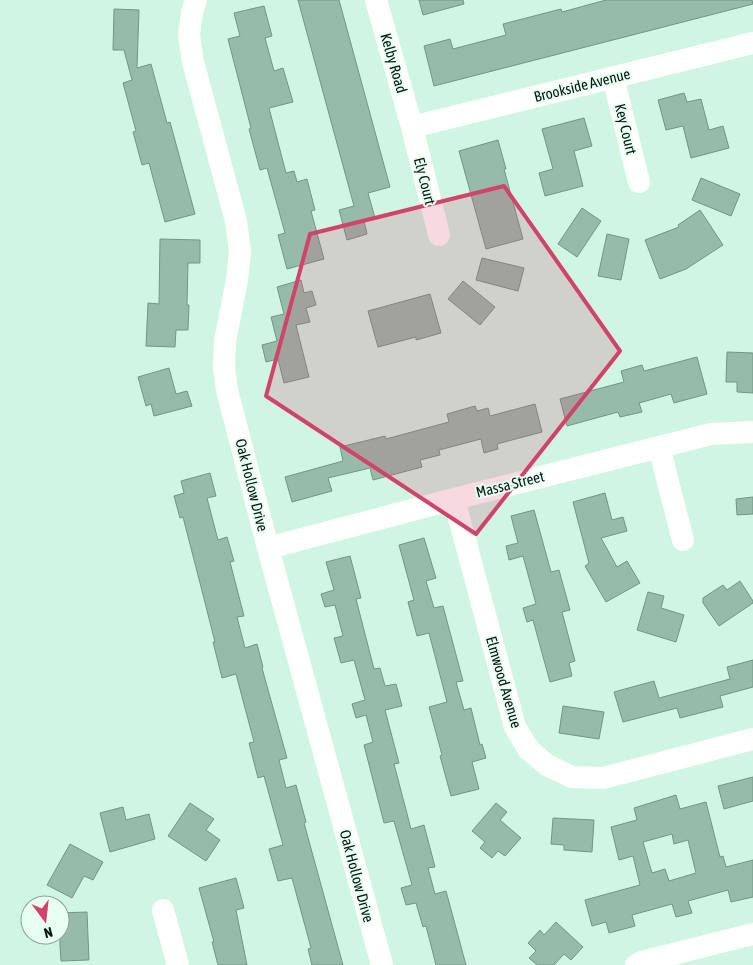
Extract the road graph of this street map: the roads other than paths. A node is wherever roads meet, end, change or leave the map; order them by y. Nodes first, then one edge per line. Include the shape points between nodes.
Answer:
1 (196, 0) edge
2 (376, 0) edge
3 (753, 43) edge
4 (613, 77) junction
5 (412, 127) junction
6 (639, 182) dead end
7 (439, 235) dead end
8 (753, 432) edge
9 (659, 447) junction
10 (454, 499) junction
11 (683, 540) dead end
12 (268, 548) junction
13 (753, 739) edge
14 (163, 910) dead end
15 (753, 934) edge
16 (178, 965) edge
17 (382, 965) edge
18 (636, 965) edge

1 - 12 street, Oak Hollow Drive via 189,34 193,62 236,221 240,252 225,341 224,368
2 - 5 street, Kelby Road
3 - 4 street, Brookside Avenue
4 - 5 street, Brookside Avenue
4 - 6 street, Key Court
5 - 7 street, Ely Court
8 - 9 street, Massa Street via 711,434
9 - 10 street, Massa Street
9 - 11 street
10 - 12 street, Massa Street
10 - 13 street, Elmwood Avenue via 515,727 529,750 547,765 572,777 603,778
12 - 17 street, Oak Hollow Drive
14 - 16 street
15 - 18 street

